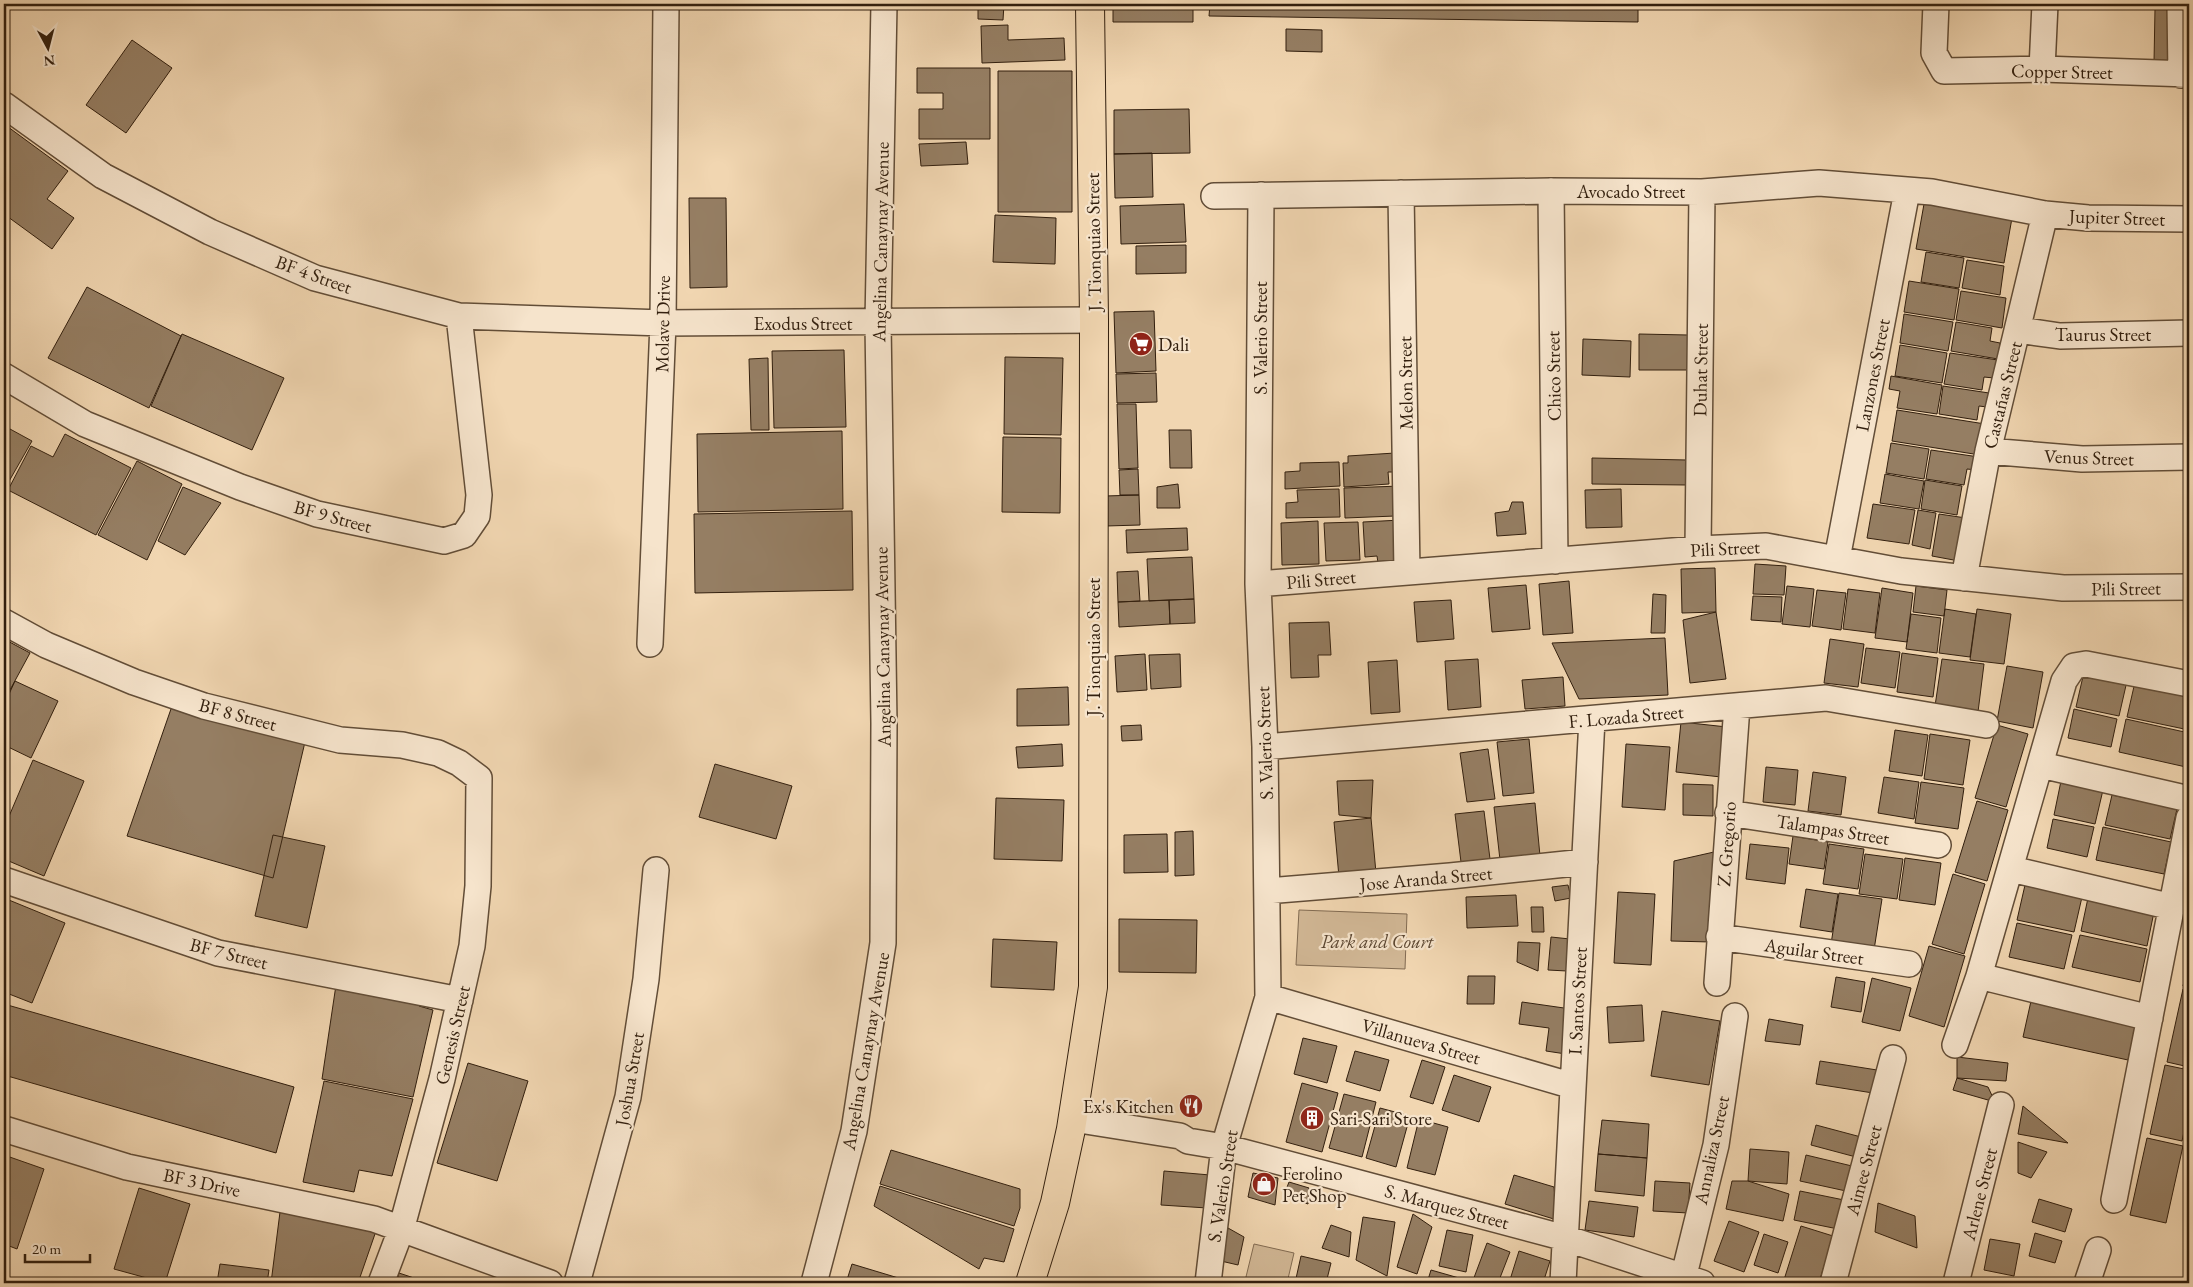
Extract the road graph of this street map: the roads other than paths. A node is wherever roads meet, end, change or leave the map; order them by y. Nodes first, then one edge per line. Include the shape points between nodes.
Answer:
1 (666, 4) edge
2 (884, 4) edge
3 (1090, 4) edge
4 (1936, 4) edge
5 (2045, 4) edge
6 (2180, 4) edge
7 (2042, 69) junction
8 (2185, 74) edge
9 (4, 105) edge
10 (1551, 191) junction
11 (1906, 191) junction
12 (1702, 192) junction
13 (1400, 193) junction
14 (1261, 195) junction
15 (1214, 196) dead end
16 (2045, 214) junction
17 (2189, 219) edge
18 (459, 316) junction
19 (1094, 320) junction
20 (662, 323) junction
21 (878, 323) junction
22 (2018, 330) junction
23 (2189, 332) edge
24 (4, 376) edge
25 (1988, 451) junction
26 (2189, 458) edge
27 (1698, 549) junction
28 (1837, 559) junction
29 (1555, 560) junction
30 (1407, 572) junction
31 (1964, 578) junction
32 (1258, 584) junction
33 (2189, 587) edge
34 (4, 622) edge
35 (650, 644) dead end
36 (2189, 684) edge
37 (1737, 706) junction
38 (1592, 719) junction
39 (1986, 725) dead end
40 (1265, 746) junction
41 (2041, 765) junction
42 (479, 778) joint
43 (2189, 799) edge
44 (1728, 813) junction
45 (2189, 818) edge
46 (1938, 845) dead end
47 (1585, 862) junction
48 (2011, 869) junction
49 (656, 870) dead end
50 (4, 880) edge
51 (1267, 891) junction
52 (2172, 907) junction
53 (1719, 937) junction
54 (1909, 964) dead end
55 (1979, 976) junction
56 (1717, 983) dead end
57 (1268, 997) junction
58 (460, 1000) junction
59 (1735, 1016) dead end
60 (2150, 1018) junction
61 (1955, 1045) dead end
62 (1893, 1058) dead end
63 (1573, 1086) junction
64 (2001, 1105) dead end
65 (1072, 1124) junction
66 (4, 1128) edge
67 (1224, 1147) junction
68 (2114, 1200) dead end
69 (401, 1230) junction
70 (1565, 1238) junction
71 (2098, 1250) dead end
72 (1689, 1281) edge
73 (381, 1283) edge
74 (550, 1283) edge
75 (577, 1283) edge
76 (814, 1283) edge
77 (1030, 1283) edge
78 (1208, 1283) edge
79 (1563, 1283) edge
80 (1833, 1283) edge
81 (1956, 1283) edge
82 (2087, 1283) edge

1 - 20 street, Molave Drive
2 - 21 street, Angelina Canaynay Avenue
3 - 19 main road, J. Tionquiao Street
4 - 7 street, Copper Street via 1934,53 1944,71
5 - 7 street
6 - 8 street
7 - 8 street, Copper Street
9 - 18 street, BF 4 Street via 103,176 210,232 315,278
10 - 12 street, Avocado Street
10 - 13 street, Avocado Street
10 - 29 street, Chico Street
11 - 12 street, Avocado Street via 1819,183
11 - 16 street, Avocado Street via 1932,192
11 - 28 street, Lanzones Street
12 - 27 street, Duhat Street
13 - 14 street, Avocado Street
13 - 30 street, Melon Street
14 - 15 street, Avocado Street
14 - 32 street, S. Valerio Street
16 - 17 street, Jupiter Street via 2088,218
16 - 22 street, Castañas Street
18 - 20 street, BF 4 Street
18 - 24 street, BF 9 Street via 479,495 477,516 464,535 444,541 317,514 240,487 85,424
19 - 21 street, Exodus Street
19 - 65 main road, J. Tionquiao Street via 1093,987
20 - 21 street, Exodus Street
20 - 35 street, Molave Drive
21 - 76 street, Angelina Canaynay Avenue via 884,723 883,943 854,1131
22 - 23 street, Taurus Street via 2060,336
22 - 25 street, Castañas Street
25 - 26 street, Venus Street via 2082,460
25 - 31 street, Castañas Street
27 - 28 street, Pili Street via 1766,546
27 - 29 street, Pili Street
28 - 31 street, Pili Street
29 - 30 street, Pili Street
30 - 32 street, Pili Street
31 - 33 street, Pili Street via 2063,588
32 - 40 street, S. Valerio Street
34 - 42 street, BF 8 Street via 46,645 134,682 204,706 340,740 402,744 438,753
36 - 41 street via 2086,664 2074,666 2064,681
37 - 38 street, F. Lozada Street
37 - 39 street, F. Lozada Street via 1826,698
37 - 44 street, Z. Gregorio
38 - 40 street, F. Lozada Street
38 - 47 street, I. Santos Street
40 - 51 street, S. Valerio Street
41 - 43 street
41 - 48 street
42 - 58 street, Genesis Street via 478,886 472,946
44 - 46 street, Talampas Street
44 - 53 street, Z. Gregorio
45 - 52 street
47 - 51 street, Jose Aranda Street
47 - 63 street, I. Santos Street
48 - 52 street
48 - 55 street
49 - 75 street, Joshua Street via 646,979 628,1097
50 - 58 street, BF 7 Street via 218,953
51 - 57 street, S. Valerio Street
52 - 60 street
53 - 54 street, Aguilar Street
53 - 56 street, Z. Gregorio
55 - 60 street
55 - 61 street
57 - 63 street, Villanueva Street
57 - 67 street, S. Valerio Street
58 - 69 street, Genesis Street
59 - 72 street, Annaliza Street via 1716,1145
60 - 68 street
62 - 80 street, Aimee Street
63 - 70 street, I. Santos Street
64 - 81 street, Arlene Street
65 - 67 street, S. Marquez Street via 1180,1136 1188,1141
65 - 77 main road, J. Tionquiao Street via 1055,1203
66 - 69 street, BF 3 Drive via 127,1167 354,1214
67 - 70 street, S. Marquez Street
67 - 78 street, S. Valerio Street
69 - 73 street, Genesis Street
69 - 74 street, BF 3 Drive
70 - 72 street, S. Marquez Street
70 - 79 street, I. Santos Street
71 - 82 street

